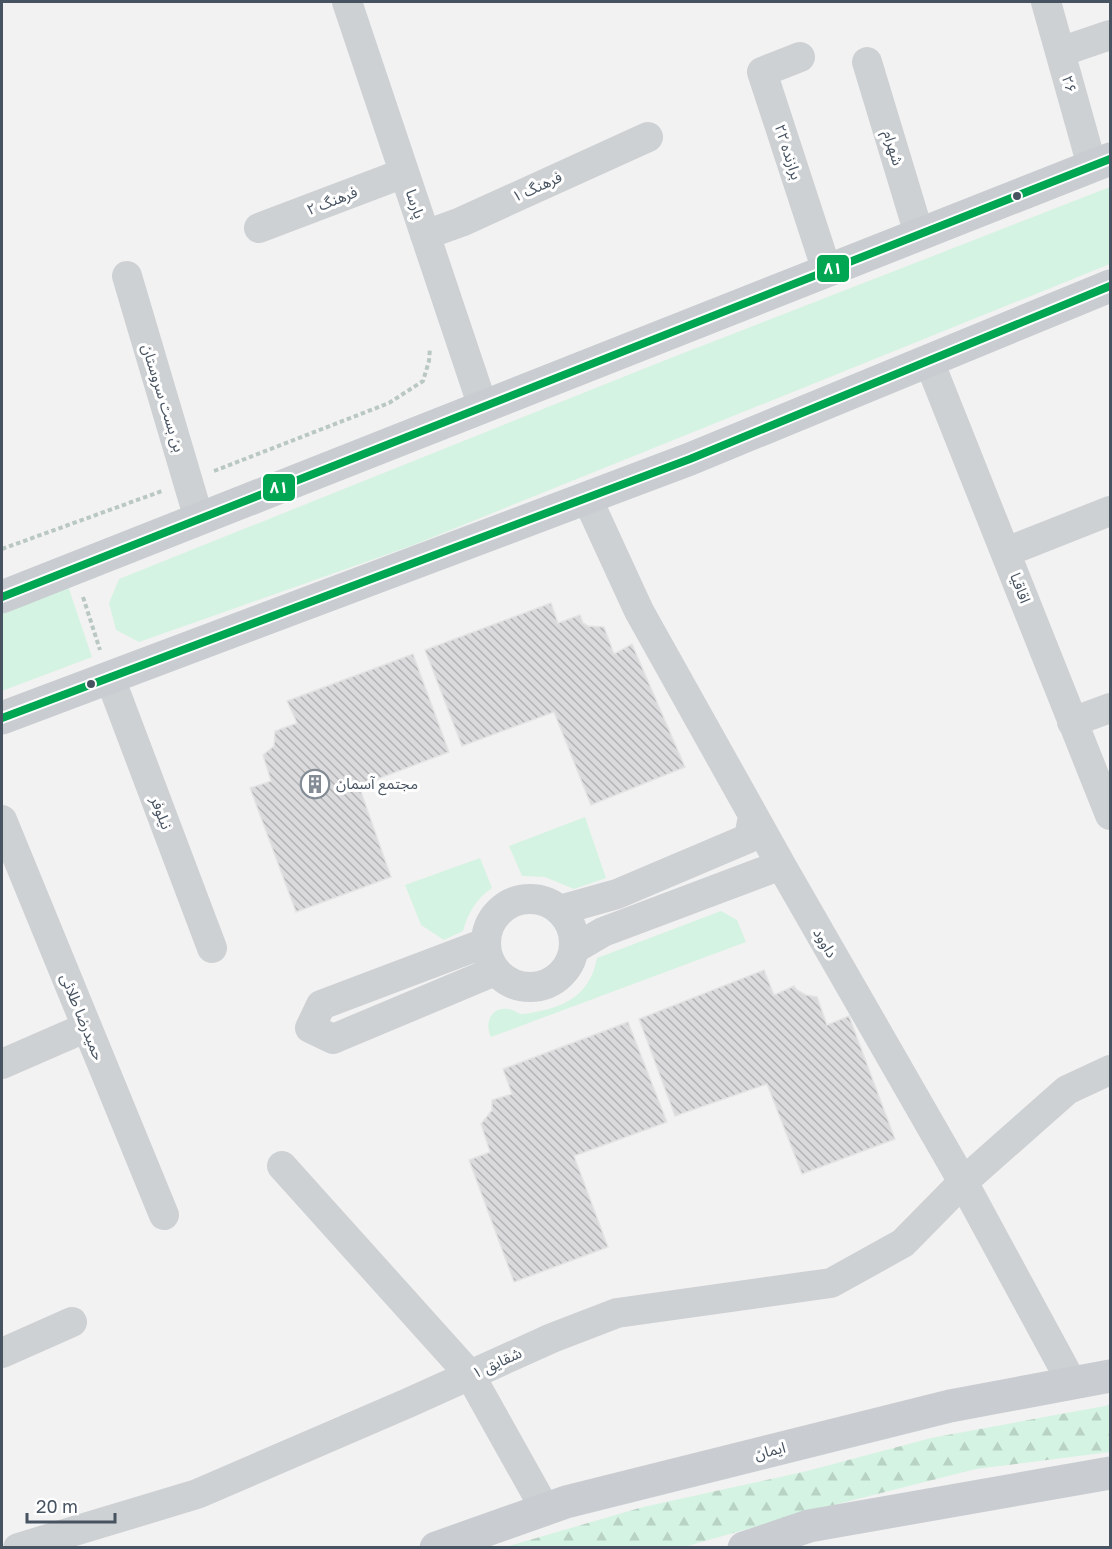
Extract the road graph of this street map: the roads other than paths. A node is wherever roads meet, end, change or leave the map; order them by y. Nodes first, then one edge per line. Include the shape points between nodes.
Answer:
1 (347, 2) edge
2 (1046, 2) edge
3 (1110, 35) edge
4 (1060, 52) junction
5 (800, 57) dead end
6 (867, 62) dead end
7 (648, 137) dead end
8 (1101, 162) edge
9 (404, 173) junction
10 (259, 228) dead end
11 (919, 234) junction
12 (425, 235) junction
13 (827, 271) junction
14 (126, 276) dead end
15 (1110, 286) edge
16 (929, 361) junction
17 (483, 407) junction
18 (586, 498) junction
19 (1110, 511) edge
20 (199, 519) junction
21 (1006, 552) junction
22 (2, 597) edge
23 (110, 678) junction
24 (1110, 708) edge
25 (2, 718) edge
26 (1072, 722) junction
27 (1110, 815) edge
28 (753, 816) junction
29 (2, 820) edge
30 (781, 865) junction
31 (560, 910) junction
32 (485, 943) junction
33 (212, 948) dead end
34 (574, 948) junction
35 (495, 971) junction
36 (87, 1027) junction
37 (2, 1064) edge
38 (1110, 1070) edge
39 (282, 1166) dead end
40 (963, 1182) junction
41 (164, 1215) dead end
42 (72, 1322) dead end
43 (2, 1353) edge
44 (470, 1375) junction
45 (1110, 1376) edge
46 (1071, 1383) junction
47 (1106, 1479) edge
48 (545, 1509) junction
49 (18, 1548) edge
50 (436, 1548) edge
51 (744, 1548) edge

1 - 9 street, پارسا
2 - 4 street, ۲۶
3 - 4 street
4 - 8 street, ۲۶
5 - 13 street, برازنده ۲۲ via 762,72
6 - 11 street, شهرام
7 - 12 street, فرهنگ ۱
8 - 11 main road
9 - 10 street, فرهنگ ۲
9 - 12 street, پارسا
11 - 13 main road
12 - 17 street, پارسا
13 - 17 main road
14 - 20 street, بن بست سروستان
15 - 16 main road
16 - 18 main road
16 - 21 street, اقاقیا
17 - 20 main road
18 - 23 main road
18 - 28 street, داوود via 639,611
19 - 21 street
20 - 22 main road
21 - 26 street, اقاقیا
23 - 25 main road
23 - 33 street, نیلوفر
24 - 26 street
26 - 27 street, اقاقیا
28 - 30 street, داوود
28 - 31 street via 749,838 617,894
29 - 36 street, حمیدرضا طلائی
30 - 34 street via 603,932
30 - 40 street, داوود
31 - 32 street via 534,898 520,899 495,915
31 - 34 street via 569,921
32 - 35 street
32 - 35 street via 321,1005 310,1028 333,1039
34 - 35 street via 561,974 537,987 507,981
36 - 37 street
36 - 41 street, حمیدرضا طلائی
38 - 40 street, شقایق ۱ via 1067,1090
39 - 44 street
40 - 44 street, شقایق ۱ via 903,1243 831,1283 617,1313
40 - 46 street, داوود
42 - 43 street
44 - 48 street
44 - 49 street, شقایق ۱ via 197,1494
45 - 46 main road, ایمان
46 - 48 main road, ایمان via 950,1406
47 - 51 main road via 809,1526
48 - 50 main road, ایمان

